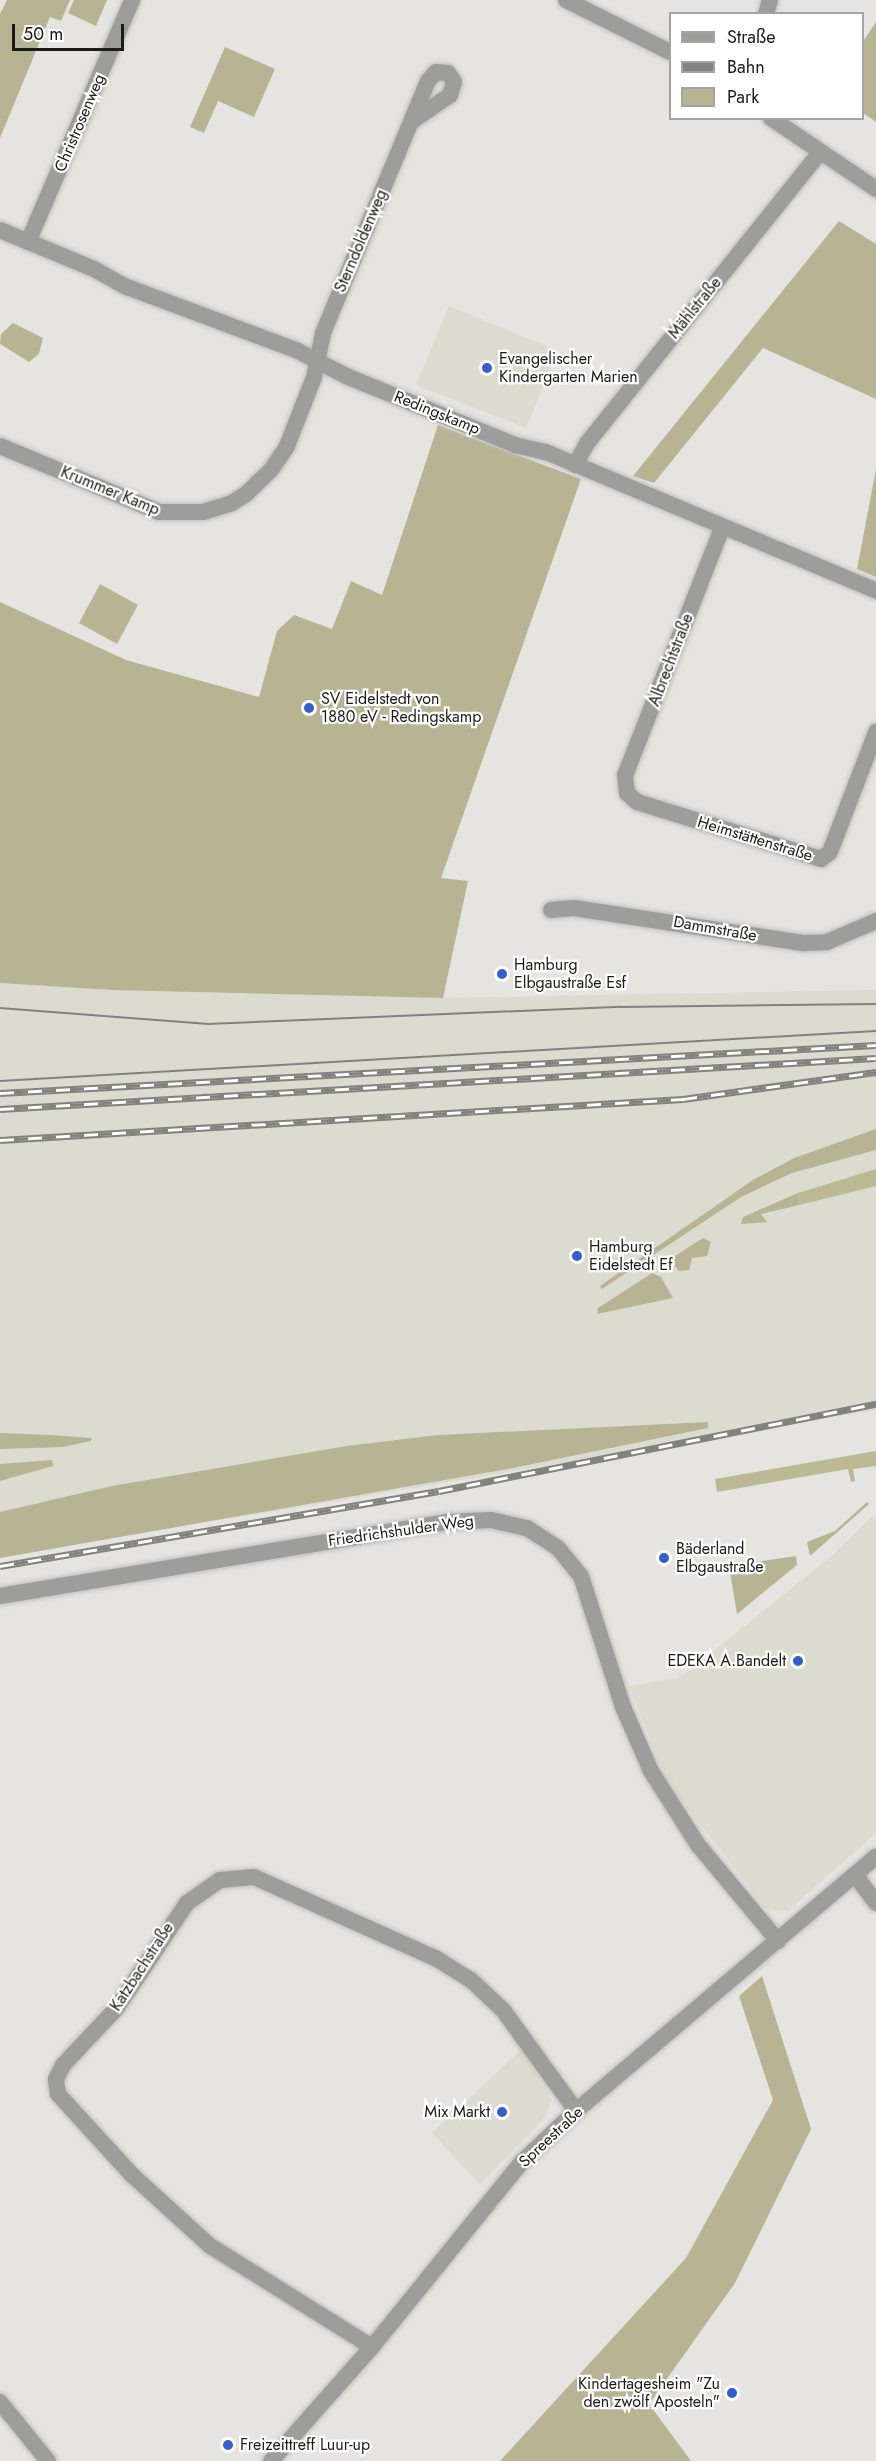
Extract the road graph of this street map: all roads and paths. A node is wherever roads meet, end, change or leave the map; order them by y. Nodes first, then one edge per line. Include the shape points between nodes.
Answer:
1 (566, 0) edge
2 (131, 1) edge
3 (669, 52) edge
4 (774, 120) edge
5 (411, 122) dead end
6 (819, 154) junction
7 (876, 189) edge
8 (0, 230) edge
9 (28, 242) junction
10 (318, 362) junction
11 (0, 446) edge
12 (575, 465) junction
13 (722, 528) junction
14 (876, 591) edge
15 (876, 732) edge
16 (627, 792) joint
17 (551, 910) dead end
18 (876, 921) edge
19 (0, 1596) edge
20 (876, 1857) edge
21 (855, 1875) junction
22 (876, 1903) edge
23 (778, 1941) junction
24 (576, 2112) junction
25 (372, 2347) junction
26 (0, 2402) edge
27 (48, 2461) edge
28 (271, 2461) edge

1 - 3 street
2 - 9 street, Christrosenweg
4 - 6 street
5 - 10 street, Sterndoldenweg via 323,333
6 - 7 street
6 - 12 street, Mählstraße via 588,442
8 - 9 street, Redingskamp
9 - 10 street, Redingskamp via 127,287
10 - 11 street, Krummer Kamp via 279,459 246,494 219,508 189,514 159,512
10 - 12 street, Redingskamp via 447,418
12 - 13 street, Redingskamp
13 - 14 street, Redingskamp
13 - 16 street, Albrechtstraße via 625,775
15 - 16 street, Heimstättenstraße via 830,852 821,859 637,802
17 - 18 street, Dammstraße via 574,908 804,943 827,942
19 - 23 street, Friedrichshulder Weg via 448,1522 491,1520 526,1528 558,1548 581,1576 623,1707 651,1772 698,1845
20 - 21 street, Spreestraße
21 - 22 street
21 - 23 street, Spreestraße
23 - 24 street, Spreestraße
24 - 25 street, Spreestraße via 501,2186
24 - 25 street, Katzbachstraße via 503,2010 471,1980 437,1959 254,1876 220,1880 187,1903 116,2009 63,2065 56,2079 58,2094 132,2175 208,2245
25 - 28 street, Spreestraße
26 - 27 street

